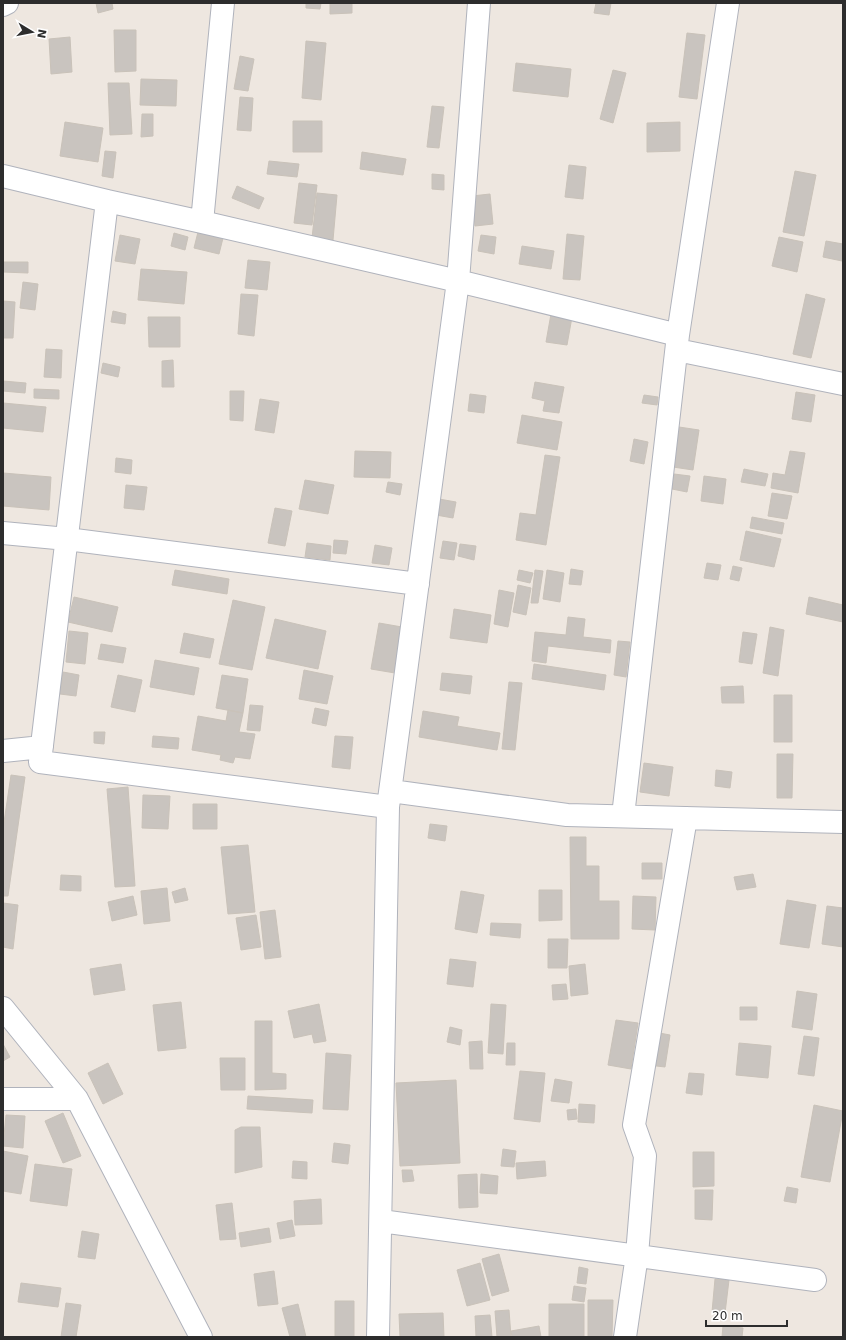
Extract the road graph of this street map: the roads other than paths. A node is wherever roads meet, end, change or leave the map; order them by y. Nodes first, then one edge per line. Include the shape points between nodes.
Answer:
1 (7, 3) edge
2 (223, 3) edge
3 (479, 3) edge
4 (728, 3) edge
5 (3, 5) edge
6 (3, 176) edge
7 (107, 201) junction
8 (202, 222) junction
9 (458, 281) junction
10 (677, 342) junction
11 (843, 384) edge
12 (3, 533) edge
13 (67, 539) junction
14 (418, 584) junction
15 (42, 747) junction
16 (3, 751) edge
17 (390, 799) junction
18 (624, 816) junction
19 (686, 818) junction
20 (843, 822) edge
21 (3, 1008) edge
22 (3, 1099) edge
23 (76, 1099) junction
24 (381, 1221) junction
25 (637, 1255) junction
26 (815, 1280) dead end
27 (201, 1337) edge
28 (378, 1337) edge
29 (625, 1337) edge

1 - 5 street
2 - 8 street
3 - 9 street
4 - 10 street
6 - 7 street
7 - 8 street
7 - 13 street
8 - 9 street
9 - 10 street
9 - 14 street
10 - 11 street
10 - 18 street
12 - 13 street
13 - 14 street
13 - 15 street
14 - 17 street
15 - 16 street
15 - 17 street via 40,762
17 - 18 street via 568,815
17 - 24 street
18 - 19 street
19 - 20 street
19 - 25 street via 634,1126 645,1156
21 - 23 street
22 - 23 street
23 - 27 street
24 - 25 street
24 - 28 street
25 - 26 street
25 - 29 street

